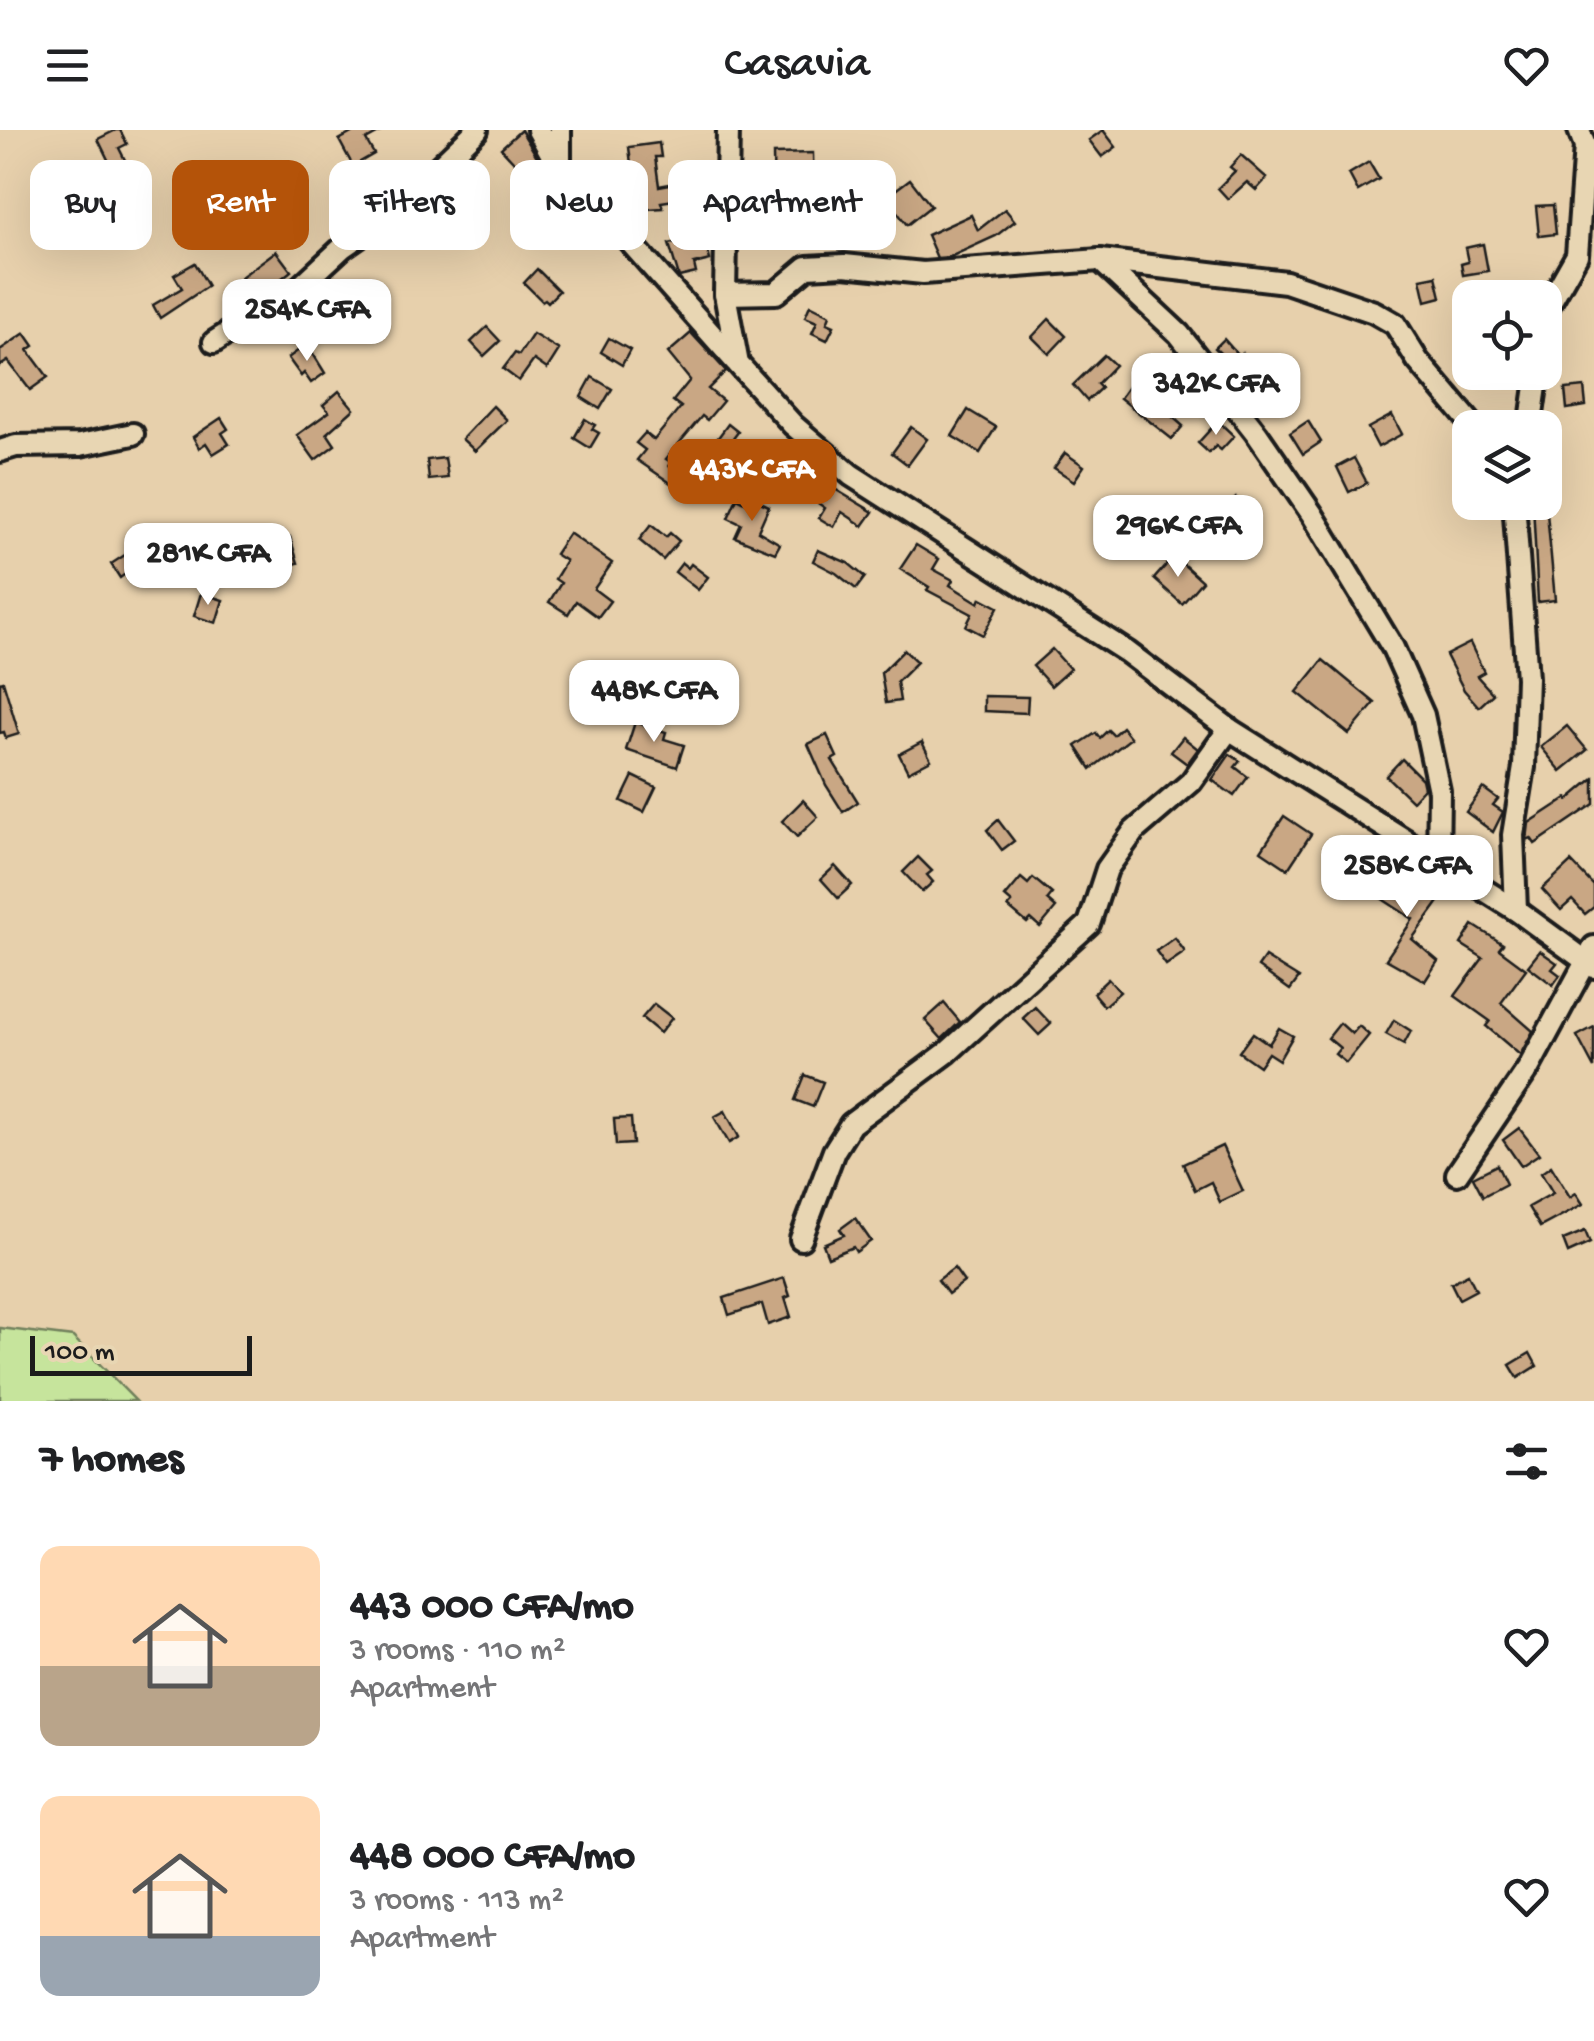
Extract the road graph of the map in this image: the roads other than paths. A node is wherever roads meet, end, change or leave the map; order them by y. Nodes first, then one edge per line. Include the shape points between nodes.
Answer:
1 (477, 130) edge
2 (538, 130) edge
3 (560, 130) edge
4 (728, 130) edge
5 (1579, 130) edge
6 (554, 160) edge
7 (560, 160) edge
8 (637, 250) edge
9 (1100, 260) junction
10 (1562, 282) edge
11 (725, 294) junction
12 (214, 342) dead end
13 (738, 364) junction
14 (1460, 410) edge
15 (134, 434) dead end
16 (0, 451) edge
17 (1515, 520) edge
18 (1230, 730) junction
19 (1438, 861) junction
20 (1516, 910) junction
21 (1591, 959) edge
22 (1457, 1174) dead end
23 (800, 1239) dead end

1 - 12 street via 300,287
2 - 6 street
3 - 7 street
4 - 11 street
5 - 10 street via 1585,146 1578,255
8 - 13 street
9 - 11 street via 923,273 806,267 776,292
9 - 14 street via 1286,282 1374,312 1395,324
9 - 19 street via 1180,334 1257,434 1393,648 1423,715 1439,791
11 - 13 street
13 - 18 street via 851,474 1127,652
15 - 16 street
17 - 20 street via 1526,678 1524,767 1512,835
18 - 19 street
18 - 23 street via 1191,782 1134,831 1107,869 1089,924 948,1052 851,1124
19 - 20 street
20 - 21 street
21 - 22 street

